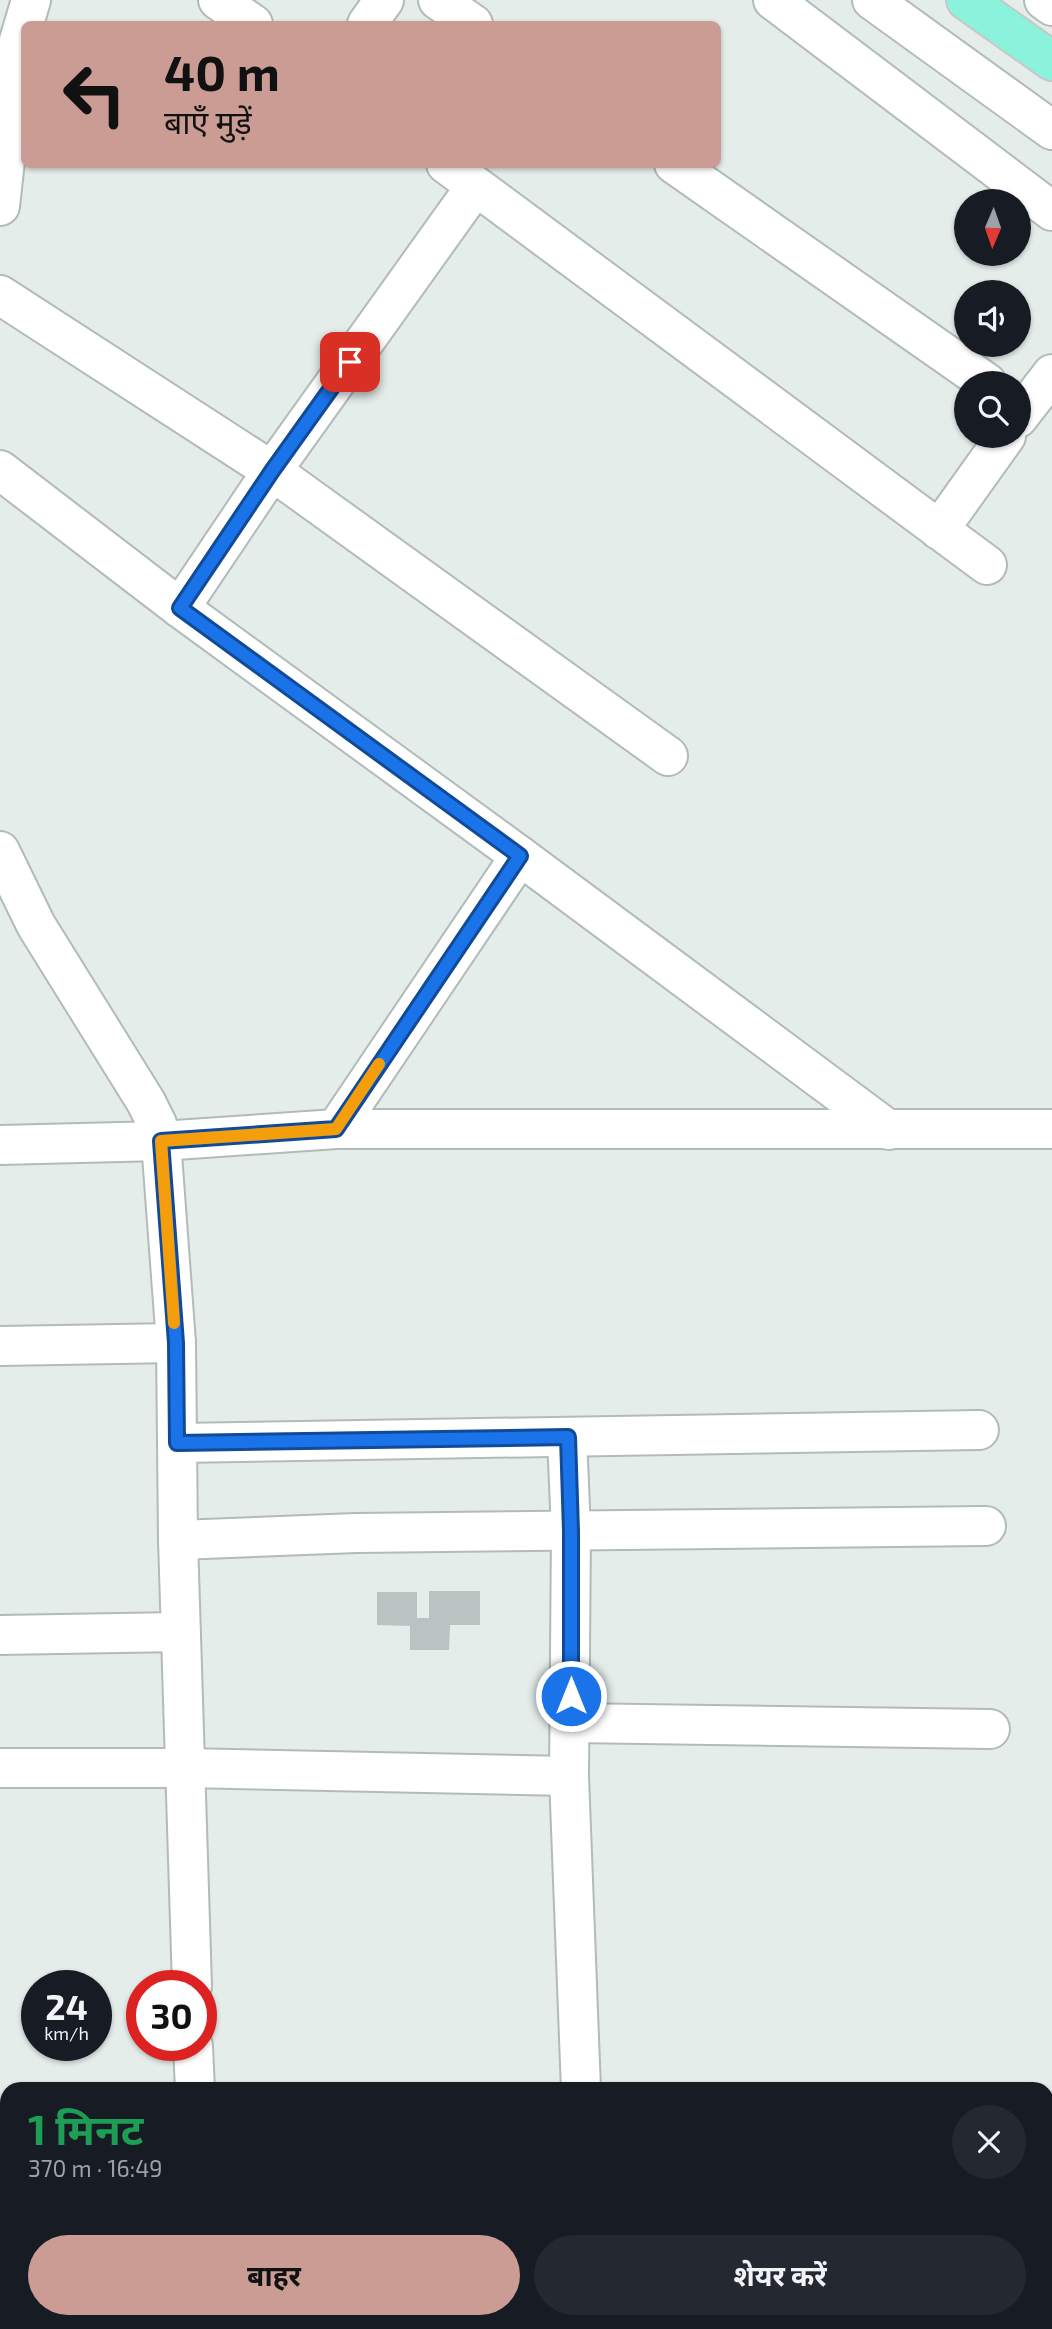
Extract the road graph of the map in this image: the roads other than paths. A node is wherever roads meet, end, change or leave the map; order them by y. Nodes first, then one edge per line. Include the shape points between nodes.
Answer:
1 (32, 0) edge
2 (218, 0) edge
3 (384, 0) edge
4 (438, 0) edge
5 (773, 0) edge
6 (872, 0) edge
7 (966, 0) edge
8 (1044, 0) edge
9 (1052, 6) edge
10 (249, 21) edge
11 (369, 21) edge
12 (469, 21) edge
13 (9, 37) edge
14 (1052, 61) edge
15 (1052, 130) edge
16 (680, 168) edge
17 (461, 176) edge
18 (0, 206) edge
19 (1052, 211) edge
20 (0, 295) edge
21 (970, 371) edge
22 (1052, 374) edge
23 (1031, 400) edge
24 (996, 448) edge
25 (0, 470) edge
26 (272, 471) junction
27 (939, 530) junction
28 (987, 565) dead end
29 (180, 608) junction
30 (668, 756) dead end
31 (0, 851) edge
32 (520, 856) junction
33 (336, 1129) junction
34 (1052, 1129) edge
35 (889, 1130) junction
36 (161, 1141) junction
37 (0, 1145) edge
38 (176, 1343) junction
39 (0, 1346) edge
40 (979, 1430) dead end
41 (568, 1437) junction
42 (177, 1443) junction
43 (986, 1526) dead end
44 (571, 1531) junction
45 (178, 1540) junction
46 (180, 1633) junction
47 (0, 1635) edge
48 (571, 1723) junction
49 (990, 1730) dead end
50 (0, 1768) edge
51 (186, 1768) junction
52 (569, 1776) junction
53 (192, 1970) edge
54 (194, 2061) edge
55 (195, 2082) edge
56 (581, 2082) edge

1 - 13 street
2 - 10 street
3 - 11 street
4 - 12 street
5 - 19 street
6 - 15 street
7 - 14 main road
8 - 9 street
13 - 18 street
16 - 21 street
17 - 26 street
17 - 27 street
20 - 26 street
22 - 23 street
24 - 27 street
25 - 29 street
26 - 29 street
26 - 30 street
27 - 28 street
29 - 32 street
31 - 36 street via 36,925 146,1102
32 - 33 street
32 - 35 street
33 - 35 street
33 - 36 street
34 - 35 street
36 - 37 street
36 - 38 street
38 - 39 street
38 - 42 street
40 - 41 street
41 - 42 street
41 - 44 street
42 - 45 street
43 - 44 street
44 - 45 street
44 - 48 street
45 - 46 street
46 - 47 street
46 - 51 street
48 - 49 street
48 - 52 street
50 - 51 street
51 - 52 street
51 - 53 street
52 - 56 street
54 - 55 street

